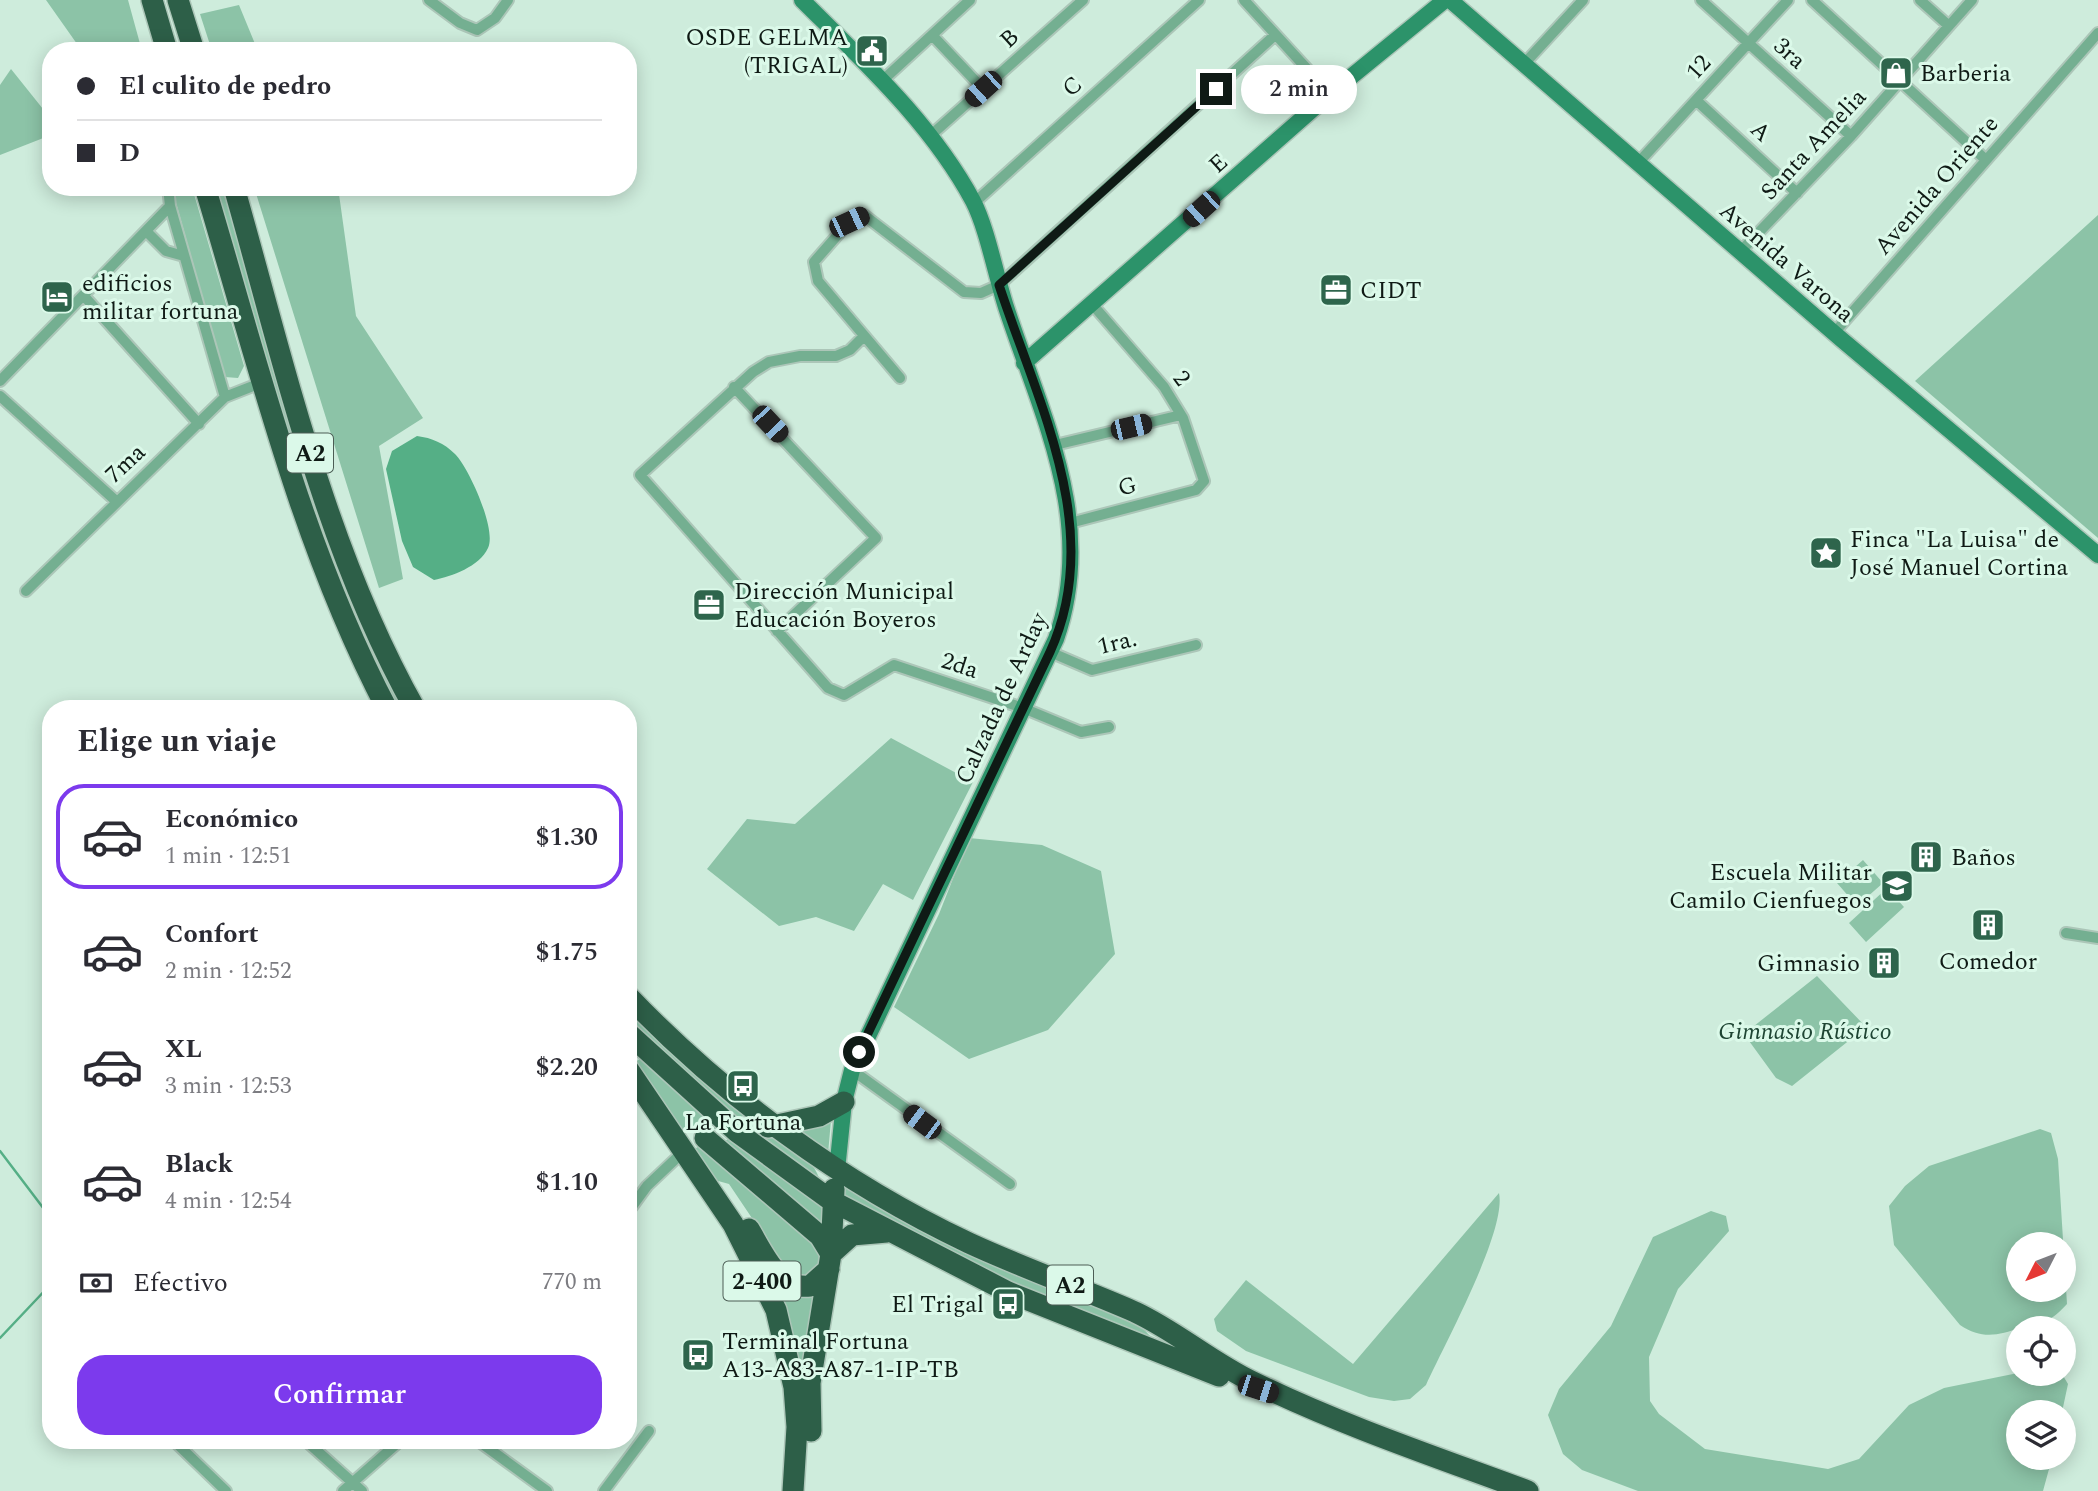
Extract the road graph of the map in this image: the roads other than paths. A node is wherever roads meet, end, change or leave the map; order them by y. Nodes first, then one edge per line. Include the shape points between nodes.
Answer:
1 (152, 0) edge
2 (178, 0) edge
3 (429, 0) edge
4 (508, 0) edge
5 (802, 0) edge
6 (970, 0) edge
7 (1083, 0) edge
8 (1199, 0) edge
9 (1244, 0) edge
10 (1445, 0) edge
11 (1450, 0) edge
12 (1583, 0) edge
13 (1701, 0) edge
14 (1788, 0) edge
15 (1812, 0) edge
16 (1920, 0) edge
17 (1972, 0) edge
18 (1949, 26) junction
19 (2098, 33) edge
20 (1275, 35) junction
21 (933, 36) junction
22 (164, 42) edge
23 (191, 42) edge
24 (1748, 43) junction
25 (1524, 64) junction
26 (882, 81) junction
27 (1900, 81) junction
28 (983, 89) junction
29 (1330, 94) junction
30 (1696, 100) junction
31 (930, 136) junction
32 (1850, 136) junction
33 (1986, 160) junction
34 (1638, 163) junction
35 (1797, 193) junction
36 (169, 196) edge
37 (208, 196) edge
38 (237, 196) edge
39 (974, 203) junction
40 (170, 206) junction
41 (146, 231) junction
42 (1740, 252) junction
43 (184, 256) junction
44 (999, 285) junction
45 (84, 296) junction
46 (1092, 304) junction
47 (1834, 333) junction
48 (864, 335) junction
49 (1024, 363) junction
50 (900, 378) dead end
51 (0, 381) edge
52 (263, 382) junction
53 (734, 387) junction
54 (0, 396) edge
55 (225, 397) junction
56 (1181, 415) junction
57 (199, 424) junction
58 (1055, 444) junction
59 (1196, 490) joint
60 (116, 501) junction
61 (1070, 523) junction
62 (2098, 555) edge
63 (26, 591) dead end
64 (777, 631) junction
65 (1196, 645) dead end
66 (1050, 652) junction
67 (383, 700) edge
68 (410, 700) edge
69 (1023, 708) junction
70 (1109, 727) dead end
71 (2066, 933) dead end
72 (2098, 938) edge
73 (637, 1004) edge
74 (637, 1041) edge
75 (852, 1070) junction
76 (637, 1082) edge
77 (845, 1102) junction
78 (776, 1126) junction
79 (737, 1132) junction
80 (705, 1138) junction
81 (804, 1146) junction
82 (684, 1151) junction
83 (837, 1170) junction
84 (1010, 1184) dead end
85 (707, 1185) junction
86 (637, 1200) edge
87 (832, 1201) junction
88 (891, 1232) junction
89 (830, 1262) junction
90 (1184, 1341) junction
91 (1167, 1356) junction
92 (1301, 1403) junction
93 (649, 1432) dead end
94 (637, 1448) edge
95 (182, 1449) edge
96 (315, 1449) edge
97 (393, 1449) edge
98 (489, 1449) edge
99 (636, 1449) edge
100 (358, 1487) edge
101 (226, 1491) edge
102 (343, 1491) edge
103 (547, 1491) edge
104 (604, 1491) edge
105 (793, 1491) edge
106 (807, 1491) edge
107 (1528, 1491) edge

1 - 22 highway
2 - 23 highway
3 - 4 street via 477,30 495,18
5 - 26 street, Calzada de Arday
6 - 21 street
7 - 28 street, B
8 - 39 street, C
9 - 20 street
10 - 29 street, E
11 - 25 street, Avenida Varona
12 - 25 street
13 - 24 street, 3ra
14 - 24 street, 12
15 - 27 street
16 - 18 street
17 - 18 street, Santa Amelia
18 - 27 street, Santa Amelia
19 - 33 street, Avenida Oriente
20 - 29 street
20 - 44 street
21 - 26 street
21 - 28 street
24 - 30 street, 12
24 - 32 street, 3ra
25 - 34 street, Avenida Varona
26 - 31 street, Calzada de Arday
27 - 32 street, Santa Amelia
27 - 33 street
28 - 31 street, B
29 - 46 street, E
30 - 34 street, 12
30 - 35 street, A
31 - 39 street, Calzada de Arday
32 - 35 street, Santa Amelia
33 - 47 street, Avenida Oriente
34 - 42 street, Avenida Varona
35 - 42 street, Santa Amelia
36 - 40 street
37 - 52 highway, A2
38 - 68 highway, A2 via 316,472 365,610
39 - 44 street, Calzada de Arday
40 - 41 street
40 - 43 street
41 - 43 street via 166,251
41 - 45 street
42 - 47 street, Avenida Varona
43 - 55 street
44 - 48 street via 981,293 964,292 864,215 849,222 814,262 818,281
44 - 49 street, Calzada de Arday
45 - 51 street
45 - 57 street
46 - 49 street, E
46 - 56 street, 2 via 1164,387
47 - 62 street, Avenida Varona
48 - 50 street
48 - 53 street via 850,350 836,356 769,362
49 - 58 street, Calzada de Arday
52 - 55 street, 7ma
52 - 67 highway, A2 via 316,550 345,624
53 - 64 street via 640,475
53 - 64 street via 876,538
54 - 60 street
55 - 57 street, 7ma
56 - 58 street
56 - 59 street, 2 via 1205,476
57 - 60 street, 7ma
58 - 61 street, Calzada de Arday
59 - 61 street, G
60 - 63 street, 7ma
61 - 66 street, Calzada de Arday via 1065,614
64 - 69 street, 2da via 828,688 844,695 894,665
65 - 66 street, 1ra. via 1092,670
66 - 69 street, Calzada de Arday
69 - 70 street, 2da via 1080,732
69 - 75 street, Calzada de Arday
71 - 72 street
73 - 78 highway, A2 via 734,1094
74 - 79 highway, A2
75 - 77 street, Calzada de Arday
75 - 84 street
76 - 82 highway, 2-400
77 - 78 highway via 819,1116
77 - 83 street, Calzada de Arday
78 - 79 highway
78 - 81 highway, A2
79 - 80 highway
79 - 87 highway, A2
80 - 82 highway
80 - 89 highway via 820,1236
81 - 83 highway, A2
81 - 87 highway, 2-400 via 820,1164
82 - 85 highway, 2-400
82 - 86 street
83 - 87 highway
83 - 90 highway, A2 via 967,1242 1138,1314
85 - 89 highway via 733,1205 776,1273 789,1282 810,1286
85 - 105 highway, 2-400 via 733,1224 776,1310 794,1387
87 - 88 highway, A2
87 - 89 highway, 2-400
88 - 89 highway via 852,1235
88 - 91 highway, A2 via 1008,1292
89 - 106 highway, 2-400 via 810,1383
90 - 91 highway
90 - 92 highway, A2 via 1227,1369
91 - 92 highway, A2
92 - 107 highway, A2
93 - 94 street
95 - 101 street
96 - 100 street
97 - 100 street
98 - 103 street
99 - 104 street
100 - 102 street

